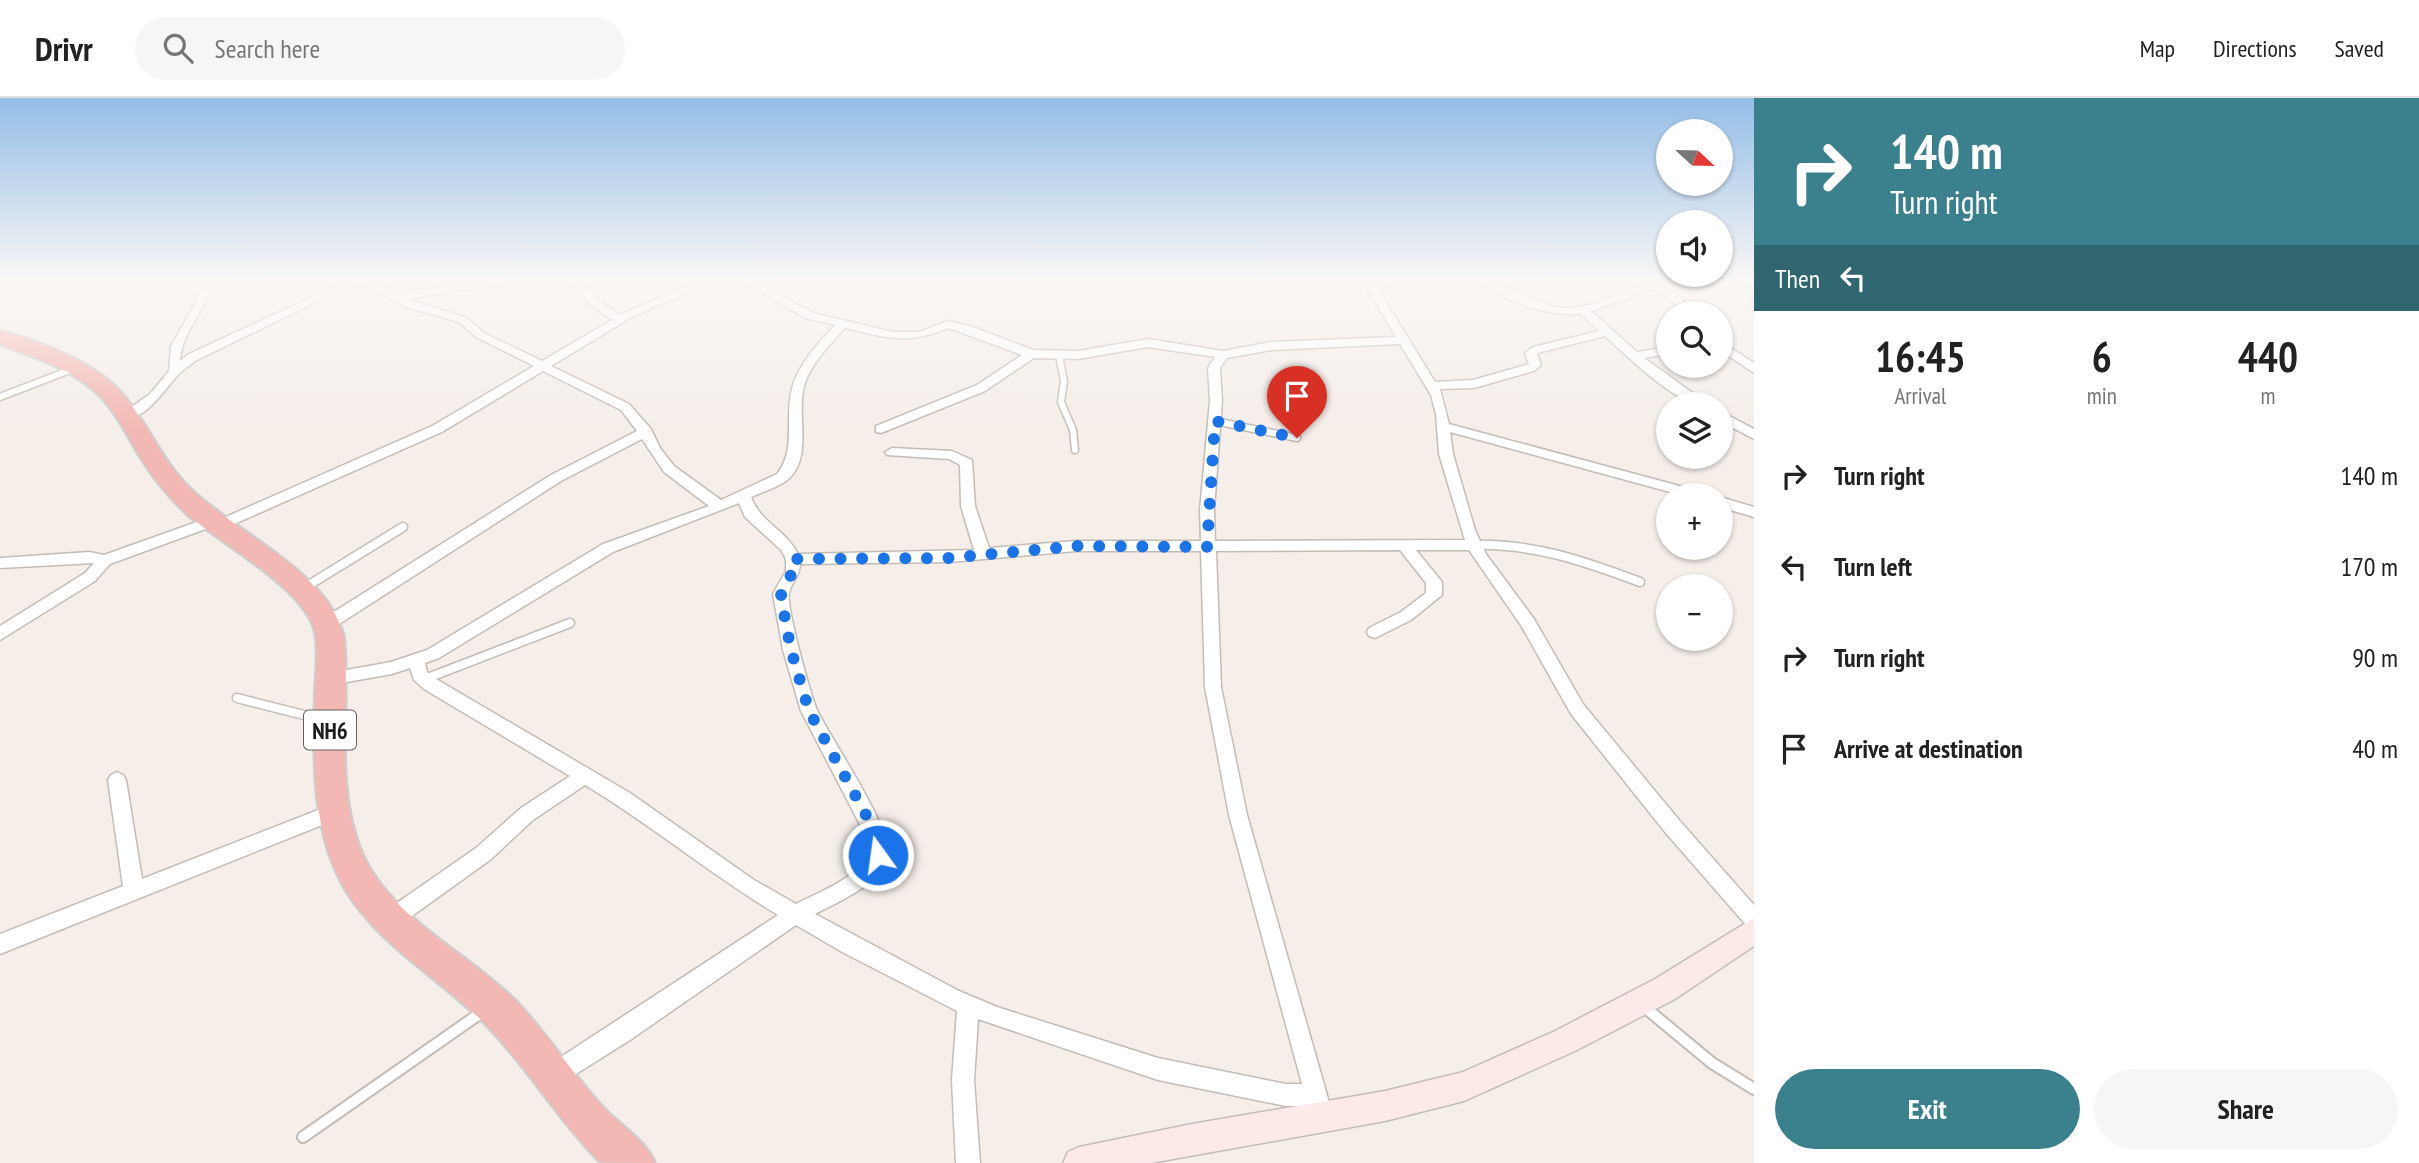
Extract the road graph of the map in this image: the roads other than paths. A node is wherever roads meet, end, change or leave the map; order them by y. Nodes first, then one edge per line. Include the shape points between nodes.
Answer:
1 (186, 330) edge
2 (248, 330) edge
3 (474, 330) edge
4 (604, 330) edge
5 (837, 330) edge
6 (872, 330) edge
7 (933, 330) edge
8 (967, 330) edge
9 (1396, 330) edge
10 (1604, 330) edge
11 (1607, 332) junction
12 (0, 337) edge
13 (1402, 340) junction
14 (1656, 353) edge
15 (1031, 354) junction
16 (1733, 354) edge
17 (1223, 355) junction
18 (1059, 356) junction
19 (1633, 356) junction
20 (543, 366) junction
21 (75, 368) junction
22 (1754, 369) edge
23 (175, 372) junction
24 (1431, 386) junction
25 (1685, 392) edge
26 (0, 397) edge
27 (127, 416) junction
28 (1215, 421) junction
29 (1733, 423) edge
30 (1443, 426) junction
31 (881, 429) dead end
32 (646, 432) junction
33 (1754, 435) edge
34 (1297, 438) dead end
35 (1075, 450) dead end
36 (892, 452) dead end
37 (1656, 484) edge
38 (743, 495) junction
39 (720, 506) junction
40 (1733, 506) edge
41 (1754, 512) edge
42 (216, 523) junction
43 (403, 527) dead end
44 (1404, 545) junction
45 (1472, 545) junction
46 (1207, 547) junction
47 (982, 554) junction
48 (793, 559) junction
49 (105, 560) junction
50 (0, 563) edge
51 (1640, 582) dead end
52 (304, 588) junction
53 (570, 623) dead end
54 (327, 624) junction
55 (1375, 632) dead end
56 (0, 634) edge
57 (416, 661) junction
58 (330, 679) junction
59 (425, 680) junction
60 (237, 698) dead end
61 (330, 721) junction
62 (584, 776) junction
63 (117, 780) dead end
64 (336, 811) junction
65 (134, 892) junction
66 (796, 914) junction
67 (391, 919) junction
68 (1754, 919) edge
69 (1754, 931) edge
70 (0, 944) edge
71 (1639, 1003) junction
72 (968, 1004) junction
73 (493, 1005) junction
74 (552, 1076) junction
75 (1754, 1089) edge
76 (1319, 1106) junction
77 (303, 1137) dead end
78 (634, 1163) edge
79 (968, 1163) edge
80 (1079, 1163) edge

1 - 23 street via 173,352
2 - 23 street via 193,357
3 - 20 street
4 - 20 street
5 - 38 street via 798,386 789,468 782,477
6 - 7 street via 906,336
8 - 15 street
9 - 13 street
10 - 11 street
11 - 19 street
11 - 24 street via 1537,349 1531,352 1536,361 1530,368 1474,384
12 - 21 highway, NH6
13 - 17 street via 1271,346
13 - 24 street
14 - 19 street
15 - 18 street
15 - 31 street via 981,388
16 - 22 street
17 - 18 street via 1148,343
17 - 28 street via 1214,368
18 - 35 lane via 1064,381 1061,402 1073,430
19 - 25 street
20 - 32 street via 625,407
20 - 42 street via 437,429
21 - 26 lane
21 - 27 highway, NH6 via 103,387
23 - 27 street via 154,397
24 - 30 street via 1440,403
27 - 42 highway, NH6 via 167,478
28 - 34 lane
28 - 46 street
29 - 33 street
30 - 37 street
30 - 45 street via 1446,454
32 - 39 street via 662,461 682,481
32 - 54 street via 556,478
36 - 47 street via 952,455 967,463 968,506
38 - 39 street
38 - 48 street via 750,514 787,547
39 - 57 street via 608,548
40 - 41 street
42 - 49 street
42 - 52 highway, NH6
43 - 52 lane
44 - 45 street
44 - 46 street
44 - 55 street via 1434,582 1434,595
45 - 51 lane via 1507,542 1535,546
45 - 68 street via 1528,623 1577,709
46 - 47 street via 1076,546
46 - 76 street via 1213,687 1238,815
47 - 48 street
48 - 66 street via 793,571 781,594 809,711 878,842 871,868 852,884
49 - 50 street
49 - 56 street via 90,576
52 - 54 highway, NH6
53 - 59 lane
54 - 58 highway, NH6
57 - 58 street
57 - 59 street
58 - 61 highway, NH6
59 - 62 street
60 - 61 lane
61 - 64 highway, NH6
62 - 66 street
62 - 67 street
63 - 65 street
64 - 65 street
64 - 67 highway, NH6 via 344,852 360,886
65 - 70 street
66 - 72 street
66 - 74 street
67 - 73 highway, NH6
69 - 71 street
71 - 75 lane via 1712,1063
71 - 76 street via 1464,1086 1385,1107
72 - 76 street via 1158,1069
72 - 79 street via 962,1080
73 - 74 highway, NH6
73 - 77 lane
74 - 78 highway, NH6 via 589,1125
76 - 80 street

